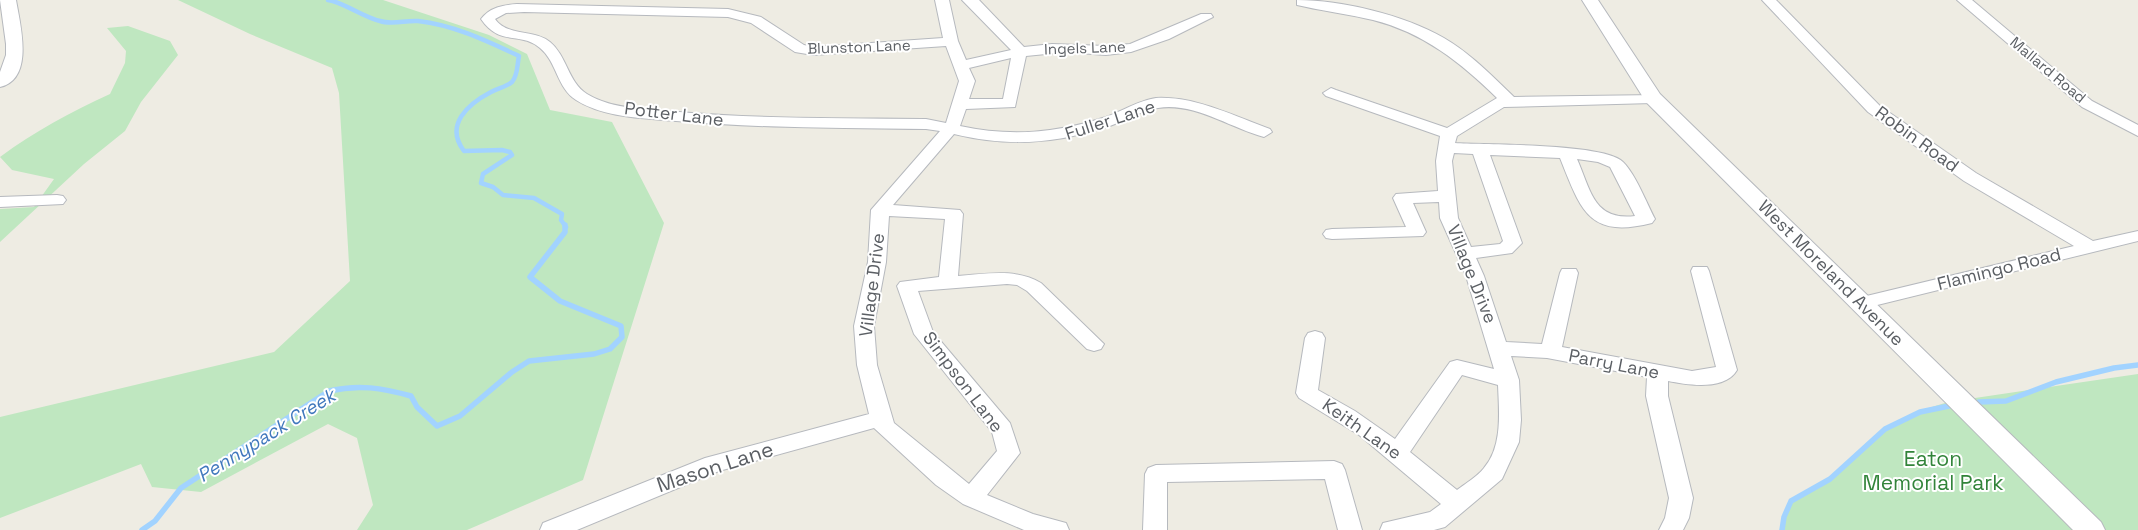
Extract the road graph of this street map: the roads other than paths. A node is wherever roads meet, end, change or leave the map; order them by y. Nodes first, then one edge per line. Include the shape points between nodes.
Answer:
1 (8, 0) edge
2 (942, 0) edge
3 (968, 0) edge
4 (1590, 0) edge
5 (1769, 0) edge
6 (1964, 0) edge
7 (1302, 2) dead end
8 (537, 8) joint
9 (1206, 17) dead end
10 (950, 41) junction
11 (1020, 51) junction
12 (961, 66) junction
13 (0, 82) edge
14 (1331, 93) dead end
15 (1653, 98) junction
16 (1509, 102) junction
17 (959, 104) junction
18 (952, 127) junction
19 (2138, 131) edge
20 (1264, 132) dead end
21 (1448, 141) junction
22 (1480, 150) junction
23 (1566, 154) junction
24 (1447, 196) junction
25 (57, 200) dead end
26 (0, 202) edge
27 (880, 210) junction
28 (1332, 234) dead end
29 (2138, 236) edge
30 (2089, 247) junction
31 (1465, 253) junction
32 (1700, 271) dead end
33 (1569, 273) dead end
34 (948, 283) junction
35 (1861, 303) junction
36 (1315, 338) dead end
37 (1094, 344) dead end
38 (1500, 349) junction
39 (1552, 352) junction
40 (1727, 370) joint
41 (1658, 372) junction
42 (1508, 380) junction
43 (882, 418) junction
44 (1398, 452) junction
45 (971, 498) junction
46 (1457, 504) junction
47 (552, 530) edge
48 (1057, 530) edge
49 (1155, 530) edge
50 (1350, 530) edge
51 (1392, 530) edge
52 (1671, 530) edge
53 (2091, 530) edge

1 - 13 street via 14,66
2 - 10 street, Village Drive
3 - 11 street
4 - 15 street, West Moreland Avenue
5 - 30 street, Robin Road via 1874,109 1970,177
6 - 19 street, Mallard Road via 2087,104
7 - 16 street via 1389,19 1431,37 1472,66
8 - 10 street, Blunston Lane via 744,16 756,20 800,49 813,51
8 - 18 street, Potter Lane via 511,9 491,15 488,20 499,32 535,38 544,44 569,87 583,98 601,104 639,113 723,121
9 - 11 street, Ingels Lane via 1121,50 1068,48
10 - 12 street, Village Drive
11 - 12 street, Ingels Lane
11 - 17 street via 1010,104
12 - 17 street, Village Drive via 967,81
14 - 21 street
15 - 16 street
15 - 35 street, West Moreland Avenue
16 - 21 street via 1501,102
17 - 18 street, Village Drive
18 - 20 street, Fuller Lane via 998,138 1026,140 1060,136 1164,102 1194,108
18 - 27 street, Village Drive
21 - 22 street
21 - 24 street, Village Drive via 1444,161
22 - 23 street
22 - 31 street via 1513,243 1505,249
23 - 23 street via 1594,213 1604,220 1632,223 1646,220 1616,164 1602,158
24 - 28 street via 1402,198 1417,232
24 - 31 street, Village Drive via 1449,218
25 - 26 street
27 - 34 street via 954,214
27 - 43 street, Village Drive via 877,262 864,326 867,365
29 - 30 street, Flamingo Road
30 - 35 street, Flamingo Road
31 - 38 street, Village Drive
32 - 40 street
33 - 39 street via 1552,340
34 - 37 street, Simpson Lane via 1007,278 1022,280 1034,286
34 - 45 street, Simpson Lane via 907,286 924,334 1002,429 1009,453
35 - 53 street, West Moreland Avenue
36 - 44 street, Keith Lane via 1307,393 1334,406
38 - 39 street, Parry Lane
38 - 42 street, Village Drive
39 - 41 street, Parry Lane
40 - 41 street, Parry Lane via 1714,376 1692,378
41 - 52 street via 1657,396 1681,498
42 - 44 street via 1458,367
42 - 46 street, Village Drive via 1508,442 1494,474
43 - 45 street, Village Drive via 884,427 944,480
43 - 47 street, Mason Lane via 713,464
44 - 46 street, Keith Lane
45 - 48 street, Village Drive via 1028,522
46 - 51 street, Village Drive via 1437,520
49 - 50 street via 1156,474 1334,470

